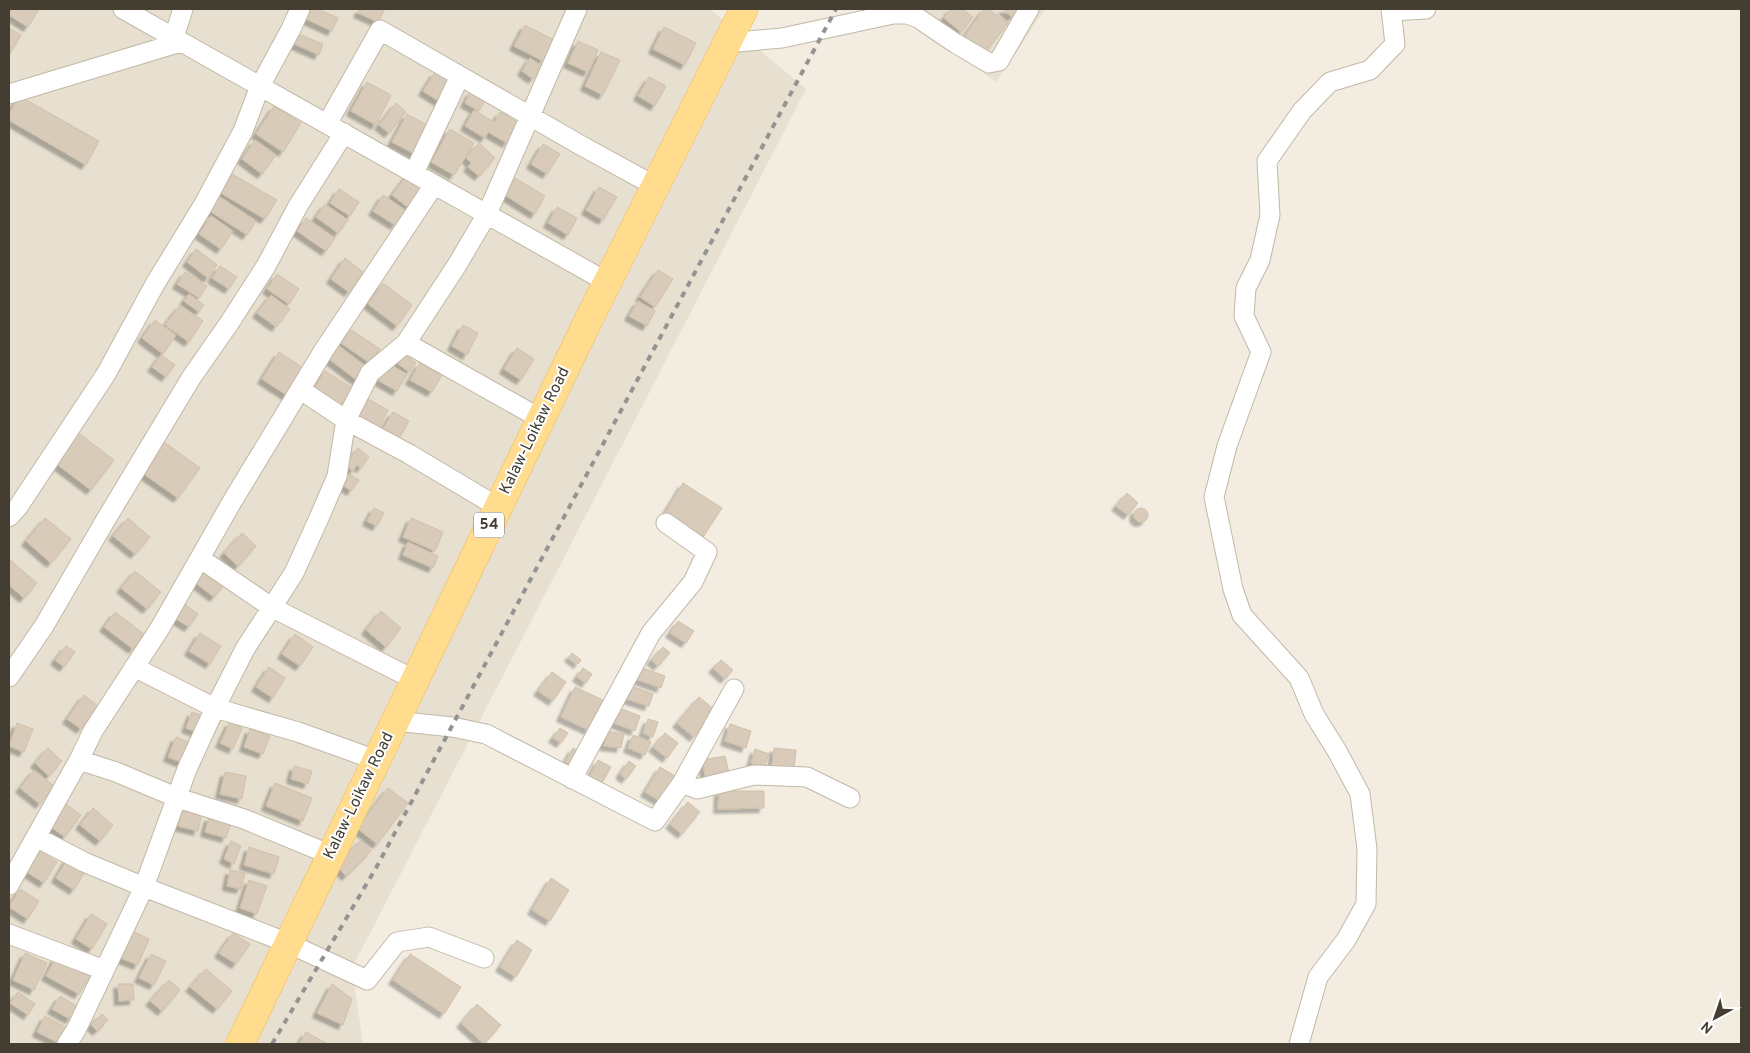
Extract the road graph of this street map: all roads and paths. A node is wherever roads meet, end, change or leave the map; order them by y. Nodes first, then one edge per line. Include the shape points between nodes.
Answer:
1 (123, 9) edge
2 (183, 9) edge
3 (300, 9) edge
4 (577, 9) edge
5 (744, 9) edge
6 (1029, 9) edge
7 (1426, 9) edge
8 (1392, 10) edge
9 (894, 12) edge
10 (178, 40) junction
11 (726, 43) junction
12 (460, 76) junction
13 (260, 86) junction
14 (9, 94) edge
15 (530, 116) junction
16 (327, 124) junction
17 (344, 133) junction
18 (414, 173) junction
19 (434, 185) junction
20 (655, 186) junction
21 (487, 214) junction
22 (607, 282) junction
23 (406, 343) junction
24 (301, 390) junction
25 (541, 419) junction
26 (346, 420) junction
27 (498, 507) junction
28 (9, 517) edge
29 (666, 523) dead end
30 (201, 559) junction
31 (271, 607) junction
32 (134, 667) junction
33 (9, 677) edge
34 (415, 680) junction
35 (734, 689) dead end
36 (216, 708) junction
37 (395, 721) junction
38 (79, 760) junction
39 (376, 760) junction
40 (572, 779) junction
41 (682, 783) junction
42 (178, 798) junction
43 (850, 798) dead end
44 (36, 838) junction
45 (331, 855) junction
46 (9, 885) edge
47 (144, 887) junction
48 (9, 934) edge
49 (288, 943) junction
50 (484, 958) dead end
51 (104, 970) junction
52 (67, 1044) edge
53 (240, 1044) edge
54 (1299, 1044) edge

1 - 10 street
2 - 10 street
3 - 13 street
4 - 15 street
5 - 11 main road, Kalaw-Loikaw Road / 54
6 - 9 street via 995,63 989,63 918,18
7 - 8 street
8 - 54 street via 1395,44 1370,70 1330,82 1302,111 1267,161 1270,215 1260,260 1246,288 1244,316 1261,352 1227,446 1214,497 1233,590 1242,615 1299,678 1314,714 1360,794 1367,849 1366,904 1346,940 1318,977
9 - 11 street via 782,38
10 - 13 street
10 - 14 street
11 - 20 main road, Kalaw-Loikaw Road / 54
12 - 15 street
12 - 16 street via 380,30
12 - 18 street
13 - 16 street
13 - 28 street via 244,131 106,374
15 - 20 street
15 - 21 street
16 - 17 street
17 - 18 street
17 - 33 street via 298,206 266,266 191,378 44,626
18 - 19 street
19 - 21 street
19 - 24 street
20 - 22 main road, Kalaw-Loikaw Road / 54
21 - 22 street
21 - 23 street
22 - 25 main road, Kalaw-Loikaw Road / 54
23 - 25 street
23 - 26 street via 370,373
24 - 26 street
24 - 30 street via 233,500
25 - 27 main road, Kalaw-Loikaw Road / 54
26 - 27 street
26 - 31 street via 337,476 294,573
27 - 34 main road, Kalaw-Loikaw Road / 54
29 - 40 street via 707,552 693,582 652,633
30 - 31 street
30 - 32 street
31 - 34 street
31 - 36 street
32 - 36 street
32 - 38 street via 93,731
34 - 37 main road, Kalaw-Loikaw Road / 54
35 - 41 street
36 - 39 street via 298,732
36 - 42 street via 187,768
37 - 39 main road, Kalaw-Loikaw Road / 54
37 - 40 street via 486,734
38 - 42 street
38 - 44 street
39 - 45 main road, Kalaw-Loikaw Road / 54
40 - 41 street via 655,821
41 - 43 street via 697,788 754,775 807,777
42 - 45 street via 244,819
42 - 47 street
44 - 46 street
44 - 47 street
45 - 49 main road, Kalaw-Loikaw Road / 54
47 - 49 street
47 - 51 street
48 - 51 street
49 - 50 street via 367,980 397,942 429,937
49 - 53 main road, Kalaw-Loikaw Road / 54
51 - 52 street

